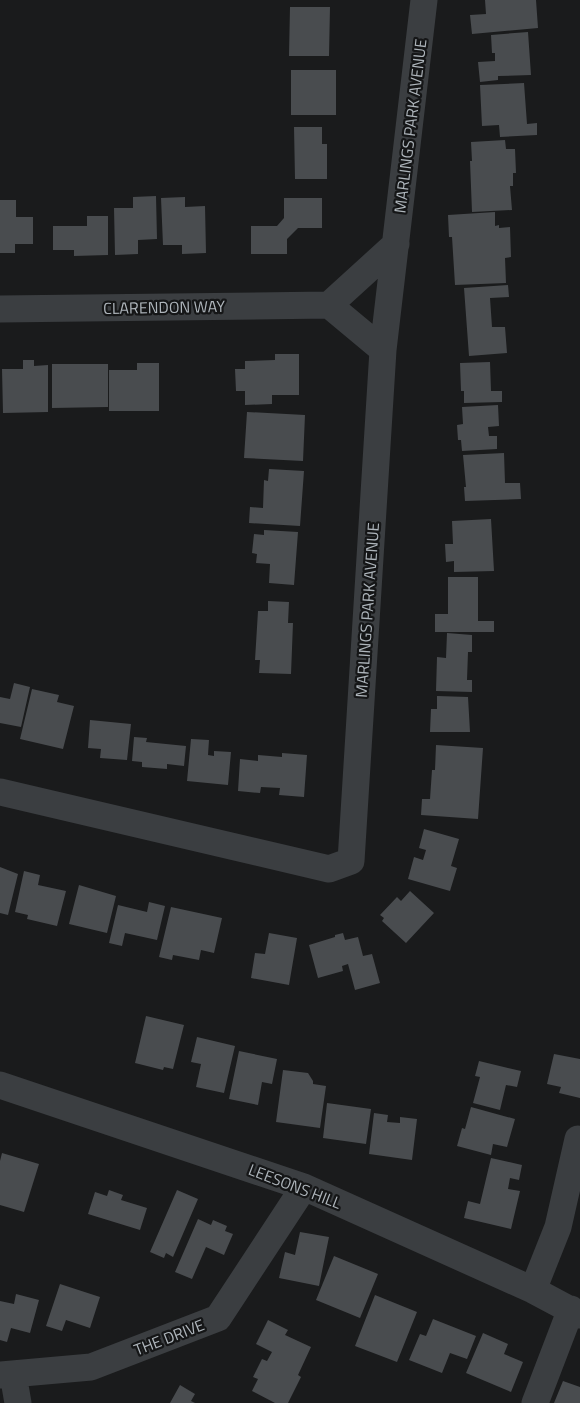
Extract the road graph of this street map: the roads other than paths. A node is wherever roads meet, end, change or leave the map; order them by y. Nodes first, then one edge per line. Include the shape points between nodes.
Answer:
1 (424, 0) edge
2 (396, 244) junction
3 (329, 305) junction
4 (0, 309) edge
5 (383, 350) junction
6 (0, 792) edge
7 (0, 1085) edge
8 (578, 1139) dead end
9 (304, 1187) junction
10 (533, 1290) junction
11 (575, 1312) edge
12 (6, 1375) edge
13 (18, 1403) edge
14 (535, 1403) edge

1 - 2 street, MARLINGS PARK AVENUE
2 - 3 street
2 - 5 street, MARLINGS PARK AVENUE
3 - 4 street, CLARENDON WAY
3 - 5 street
5 - 6 street, MARLINGS PARK AVENUE via 351,861 329,869
7 - 9 street, LEESONS HILL
8 - 10 street via 558,1227
9 - 10 street, LEESONS HILL
9 - 12 street, THE DRIVE via 218,1318 91,1367
10 - 11 street, LEESONS HILL
11 - 14 street
12 - 13 street

